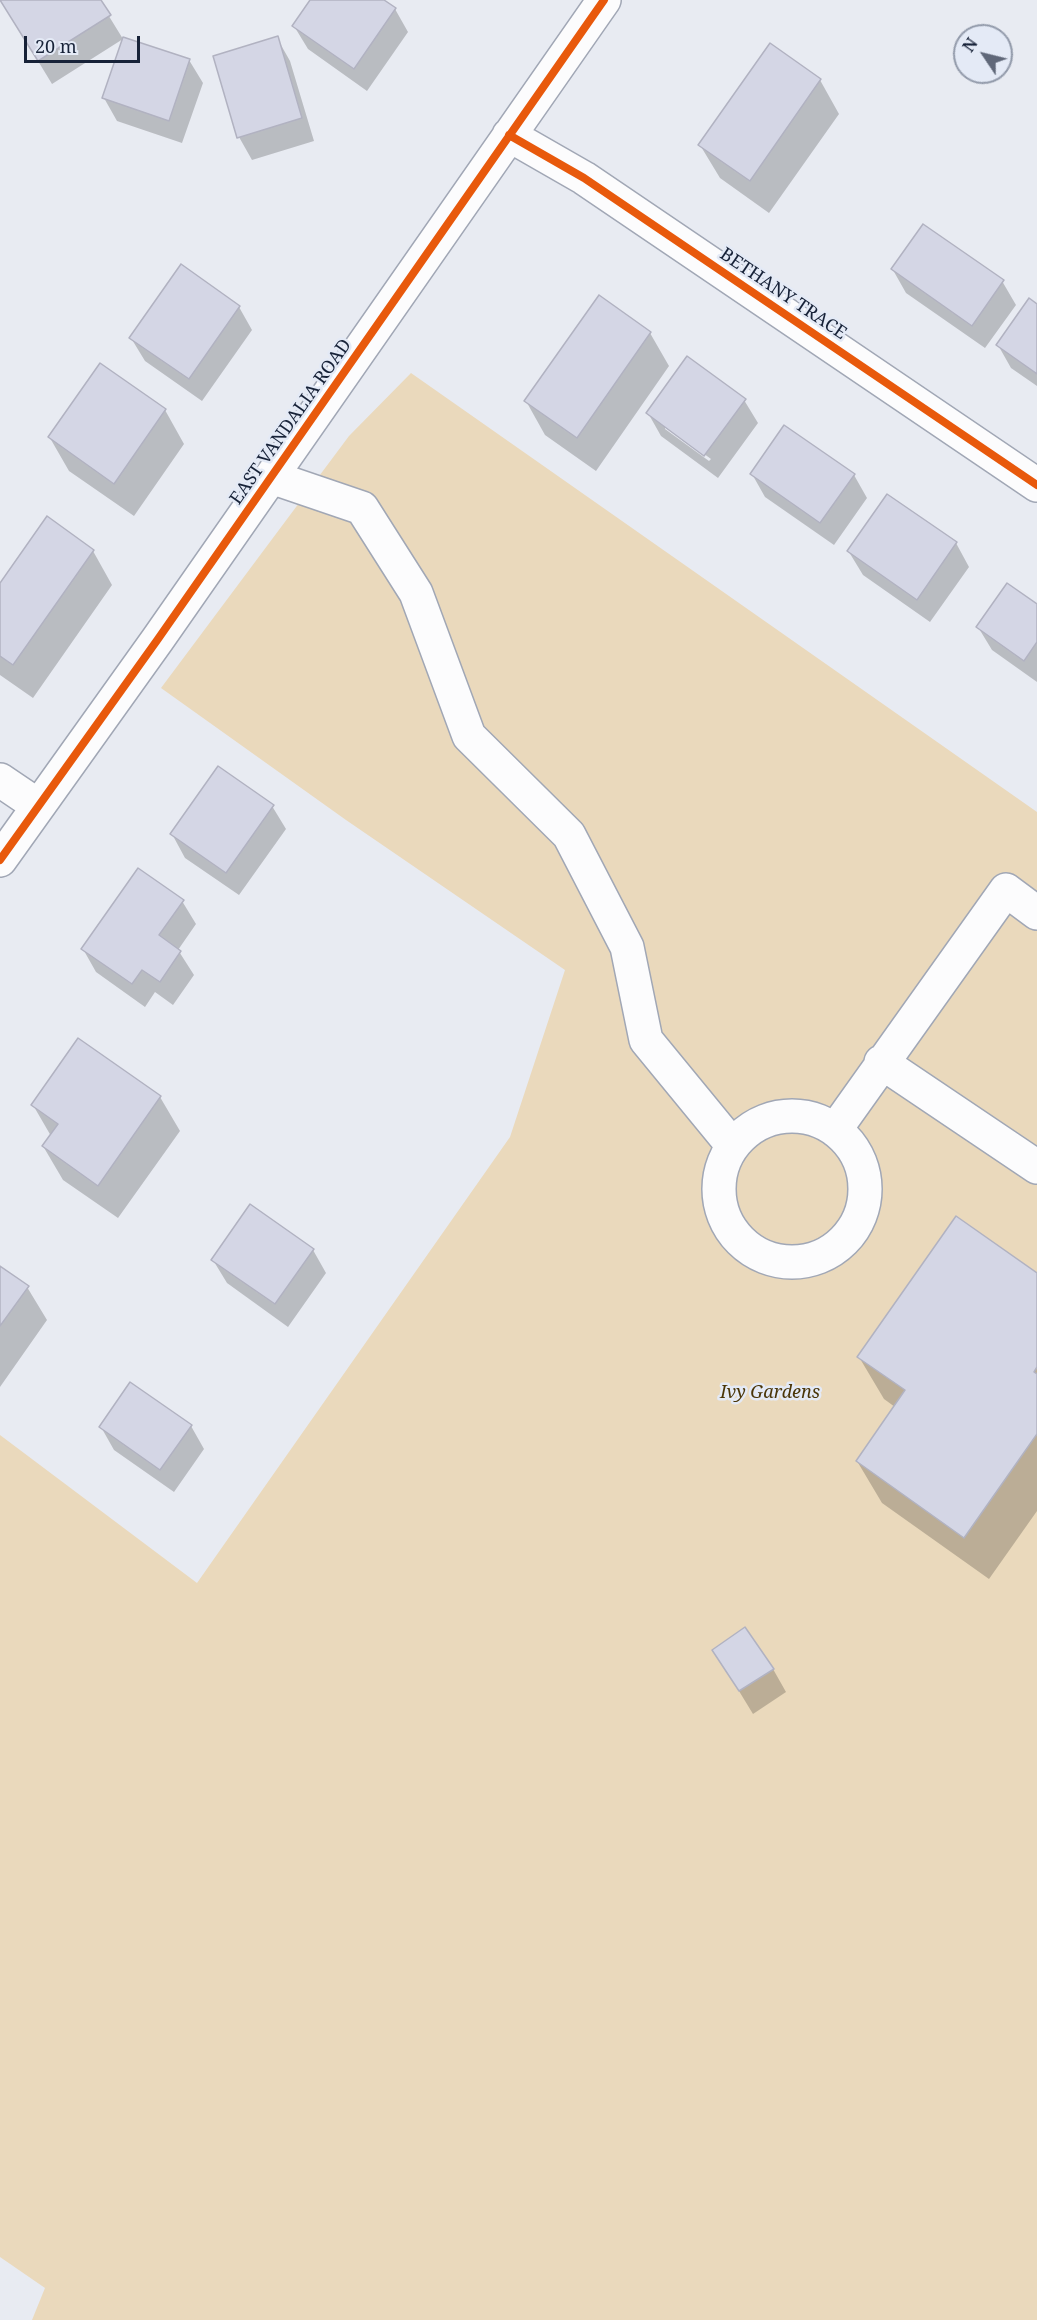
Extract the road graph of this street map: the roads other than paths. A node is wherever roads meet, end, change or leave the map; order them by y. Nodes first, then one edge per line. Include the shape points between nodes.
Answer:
1 (604, 0) edge
2 (509, 135) junction
3 (271, 477) junction
4 (1037, 485) edge
5 (0, 780) edge
6 (37, 805) junction
7 (0, 860) edge
8 (1037, 913) edge
9 (881, 1062) junction
10 (835, 1130) junction
11 (733, 1146) junction
12 (1037, 1167) edge

1 - 2 street, EAST VANDALIA ROAD
2 - 3 street, EAST VANDALIA ROAD
2 - 4 street, BETHANY TRACE via 584,178
3 - 6 street, EAST VANDALIA ROAD
3 - 11 street via 362,508 416,593 469,736 569,834 627,947 646,1040
5 - 6 street
6 - 7 street, EAST VANDALIA ROAD
8 - 9 street via 1006,890
9 - 10 street
9 - 12 street
10 - 11 street via 821,1121 797,1115 773,1118 750,1129
10 - 11 street via 858,1154 865,1178 865,1202 856,1226 840,1245 819,1258 795,1262 772,1260 751,1250 728,1224 719,1191 722,1167

